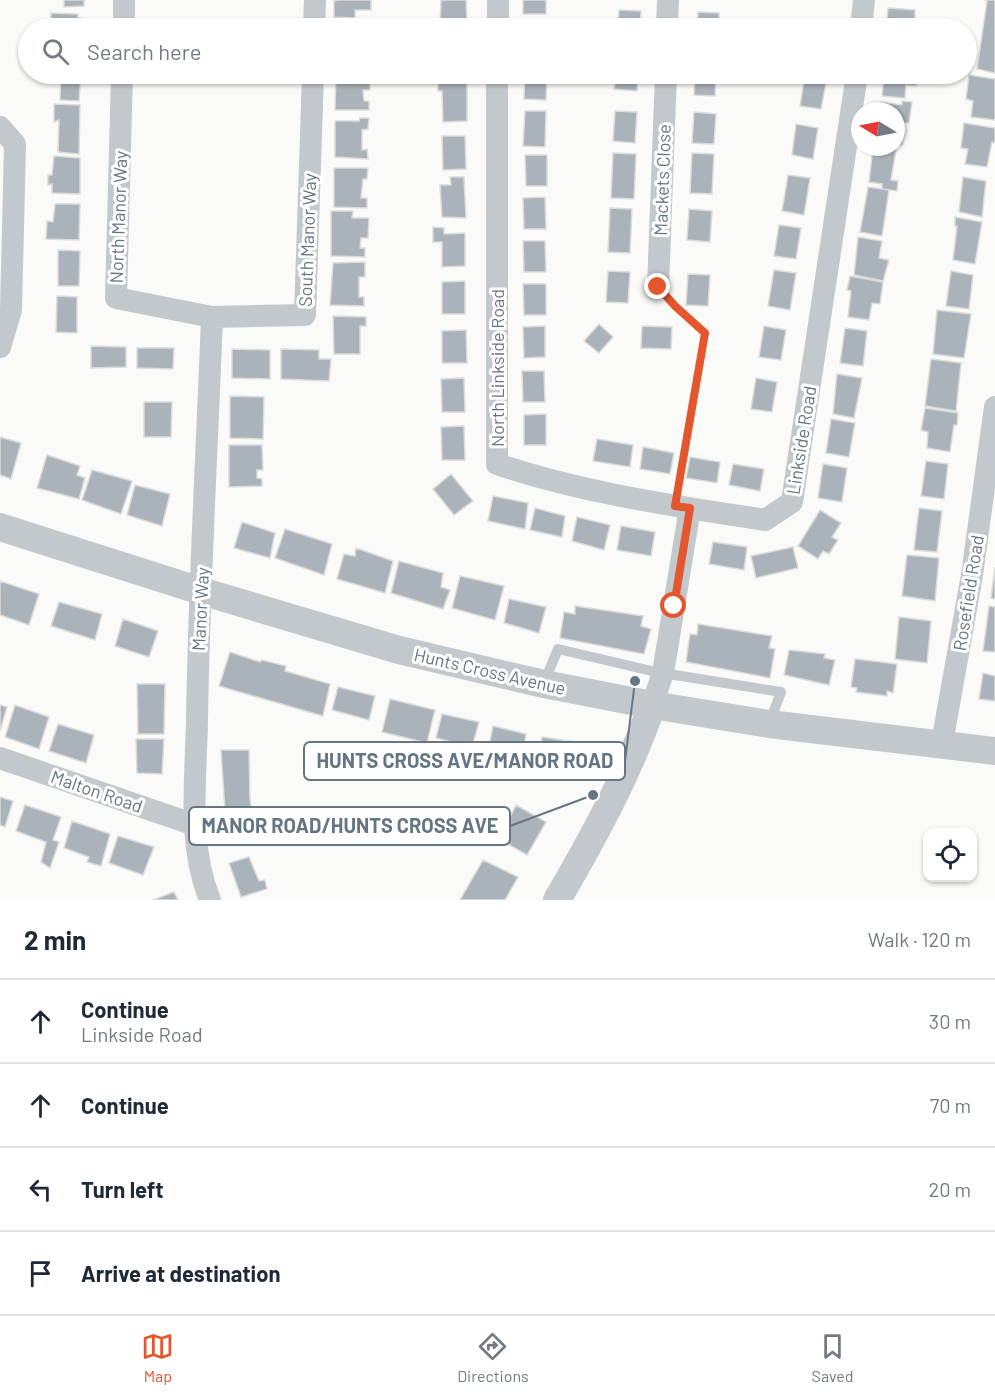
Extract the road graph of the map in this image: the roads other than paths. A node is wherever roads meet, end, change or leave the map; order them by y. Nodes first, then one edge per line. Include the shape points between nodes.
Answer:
1 (124, 0) edge
2 (315, 0) edge
3 (498, 0) edge
4 (668, 0) edge
5 (864, 0) edge
6 (124, 18) edge
7 (314, 18) edge
8 (498, 18) edge
9 (667, 18) edge
10 (862, 18) edge
11 (122, 84) edge
12 (313, 84) edge
13 (497, 84) edge
14 (666, 84) edge
15 (855, 84) edge
16 (0, 127) edge
17 (658, 287) road end
18 (212, 316) junction
19 (0, 347) edge
20 (995, 406) edge
21 (683, 507) junction
22 (0, 527) edge
23 (201, 591) junction
24 (663, 673) junction
25 (544, 684) junction
26 (652, 705) junction
27 (769, 724) junction
28 (942, 743) junction
29 (995, 751) edge
30 (0, 758) edge
31 (195, 825) junction
32 (210, 900) edge
33 (557, 900) edge

1 - 6 street
2 - 7 street
3 - 8 street
4 - 9 street
5 - 10 street
11 - 18 street, North Manor Way via 116,298
12 - 18 street, South Manor Way via 305,315
13 - 21 street, North Linkside Road via 497,464 535,477
14 - 17 street, Mackets Close
15 - 21 street, Linkside Road via 792,502 765,520
16 - 19 street via 15,144 11,310
18 - 23 street, Manor Way
20 - 28 street, Rosefield Road via 972,575
21 - 24 street
22 - 23 street, Hunts Cross Avenue
23 - 25 street, Hunts Cross Avenue via 399,650
23 - 31 street, Manor Way
24 - 25 lane via 558,648
24 - 26 street
24 - 27 lane via 781,692
25 - 26 street, Hunts Cross Avenue
26 - 27 street, Hunts Cross Avenue
26 - 33 street via 639,744
27 - 28 street, Hunts Cross Avenue
28 - 29 street, Hunts Cross Avenue
30 - 31 street, Malton Road
31 - 32 street, Manor Way via 198,861

